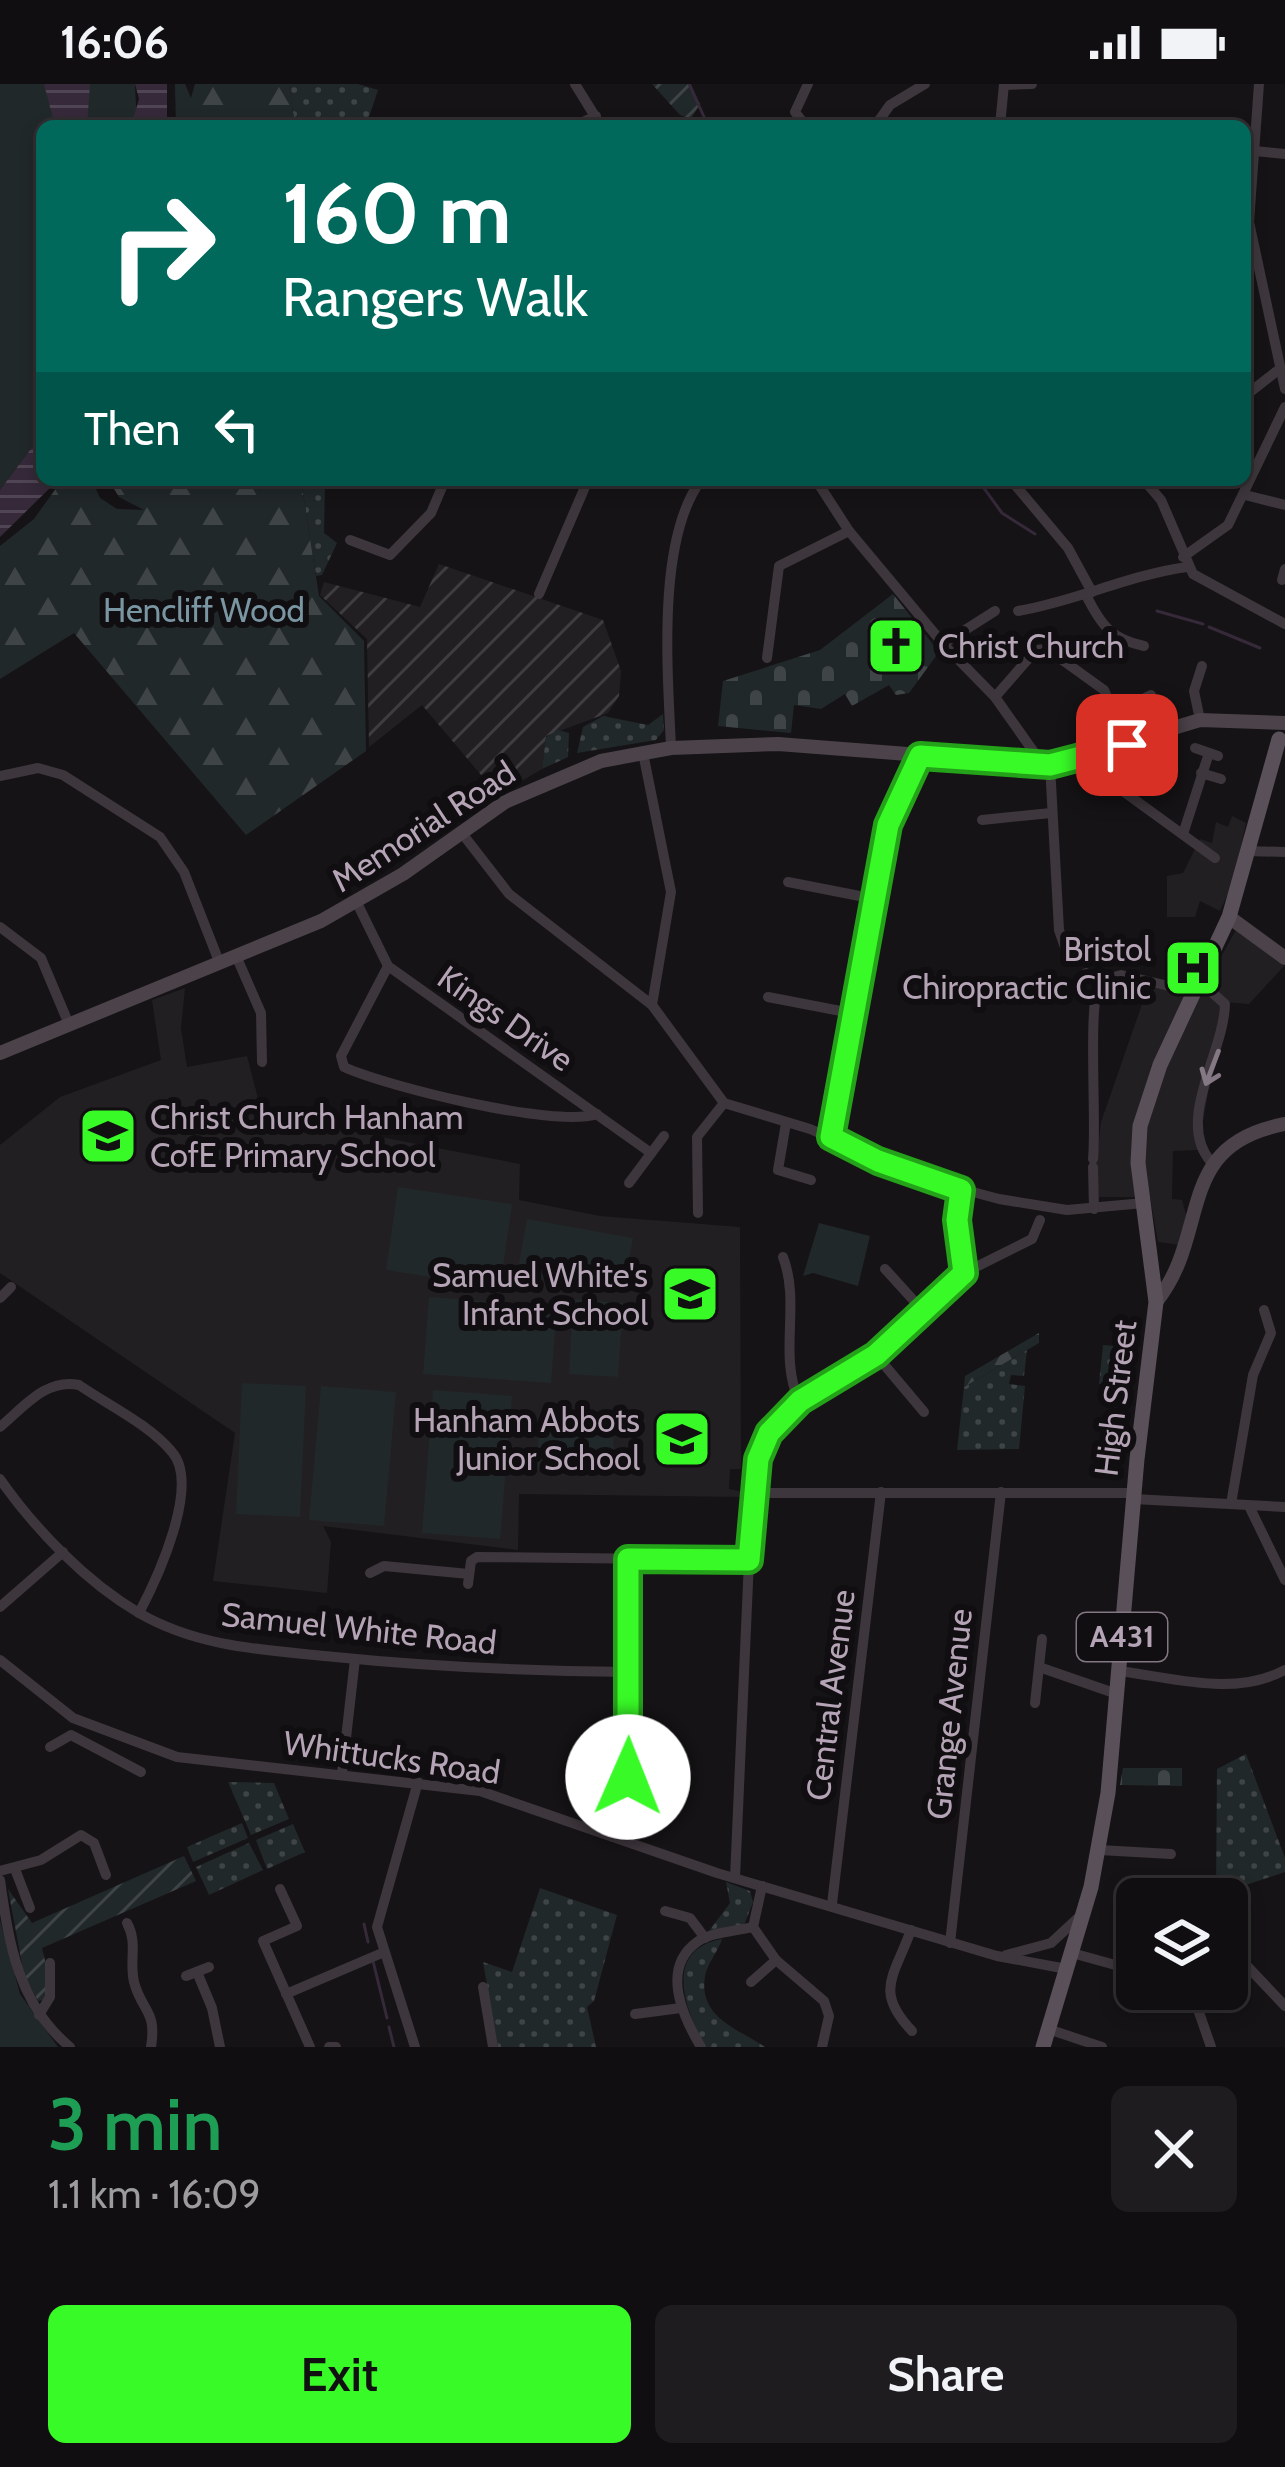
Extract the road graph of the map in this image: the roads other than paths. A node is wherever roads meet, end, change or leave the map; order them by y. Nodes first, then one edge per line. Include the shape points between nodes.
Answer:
1 (575, 84) edge
2 (808, 84) edge
3 (925, 84) edge
4 (1004, 84) edge
5 (1032, 84) edge
6 (1259, 84) edge
7 (597, 120) edge
8 (801, 120) edge
9 (879, 120) edge
10 (1001, 120) edge
11 (1255, 151) junction
12 (1285, 154) edge
13 (1251, 187) edge
14 (1251, 243) edge
15 (1277, 371) junction
16 (1285, 389) edge
17 (1251, 391) edge
18 (1285, 407) edge
19 (1251, 480) edge
20 (444, 486) edge
21 (586, 486) edge
22 (696, 486) edge
23 (820, 486) edge
24 (1016, 486) edge
25 (1150, 486) edge
26 (1248, 486) edge
27 (1244, 495) junction
28 (1285, 505) edge
29 (850, 531) junction
30 (350, 540) dead end
31 (1185, 562) junction
32 (539, 593) dead end
33 (1089, 594) junction
34 (1018, 610) dead end
35 (995, 611) dead end
36 (1278, 623) edge
37 (769, 639) junction
38 (783, 641) dead end
39 (943, 644) junction
40 (1144, 646) dead end
41 (767, 658) dead end
42 (1202, 666) dead end
43 (1197, 680) junction
44 (1214, 685) dead end
45 (1151, 695) dead end
46 (995, 697) junction
47 (1116, 713) junction
48 (1200, 720) junction
49 (1016, 729) junction
50 (1282, 734) edge
51 (1127, 745) junction
52 (671, 748) junction
53 (1104, 753) junction
54 (1207, 753) dead end
55 (643, 754) junction
56 (920, 756) junction
57 (1285, 758) edge
58 (1047, 765) junction
59 (1016, 766) junction
60 (1271, 772) junction
61 (1202, 773) junction
62 (0, 776) edge
63 (1222, 779) dead end
64 (998, 802) dead end
65 (1051, 812) junction
66 (982, 820) dead end
67 (998, 820) junction
68 (1184, 831) junction
69 (461, 832) junction
70 (1245, 851) junction
71 (1285, 852) edge
72 (1215, 858) dead end
73 (788, 882) dead end
74 (875, 898) junction
75 (357, 903) junction
76 (1229, 916) junction
77 (0, 927) edge
78 (1068, 956) dead end
79 (238, 958) junction
80 (1285, 958) edge
81 (220, 964) junction
82 (388, 966) junction
83 (1086, 973) dead end
84 (1100, 981) junction
85 (1198, 987) junction
86 (768, 997) dead end
87 (652, 1005) junction
88 (856, 1014) junction
89 (68, 1022) junction
90 (0, 1053) edge
91 (262, 1062) dead end
92 (724, 1103) junction
93 (597, 1114) junction
94 (786, 1123) junction
95 (1285, 1124) edge
96 (664, 1136) dead end
97 (831, 1137) junction
98 (651, 1153) junction
99 (1211, 1162) junction
100 (811, 1180) dead end
101 (629, 1183) dead end
102 (961, 1190) junction
103 (1144, 1203) junction
104 (1094, 1208) junction
105 (698, 1213) dead end
106 (1040, 1220) dead end
107 (1180, 1253) junction
108 (783, 1257) dead end
109 (1155, 1263) junction
110 (885, 1269) dead end
111 (964, 1273) junction
112 (11, 1287) dead end
113 (0, 1298) edge
114 (1156, 1302) junction
115 (1264, 1310) dead end
116 (925, 1313) junction
117 (876, 1355) junction
118 (800, 1401) junction
119 (924, 1412) dead end
120 (0, 1427) edge
121 (0, 1479) edge
122 (881, 1492) junction
123 (1001, 1492) junction
124 (755, 1493) junction
125 (1133, 1496) junction
126 (1231, 1504) junction
127 (1249, 1506) junction
128 (1285, 1507) edge
129 (63, 1552) junction
130 (628, 1559) junction
131 (749, 1560) junction
132 (370, 1573) dead end
133 (1285, 1580) edge
134 (0, 1607) edge
135 (139, 1613) junction
136 (1042, 1639) dead end
137 (355, 1659) junction
138 (2, 1667) edge
139 (1039, 1667) junction
140 (1285, 1670) edge
141 (1119, 1671) junction
142 (629, 1672) junction
143 (1117, 1694) junction
144 (1035, 1703) dead end
145 (110, 1736) junction
146 (50, 1747) dead end
147 (101, 1754) junction
148 (141, 1772) dead end
149 (342, 1773) junction
150 (418, 1782) junction
151 (86, 1819) dead end
152 (609, 1835) junction
153 (89, 1836) junction
154 (1099, 1850) junction
155 (1171, 1854) dead end
156 (15, 1869) junction
157 (106, 1875) dead end
158 (0, 1876) edge
159 (735, 1878) junction
160 (763, 1886) junction
161 (280, 1888) dead end
162 (1087, 1901) junction
163 (832, 1904) junction
164 (30, 1908) dead end
165 (665, 1911) dead end
166 (127, 1923) dead end
167 (754, 1927) junction
168 (911, 1930) junction
169 (705, 1938) junction
170 (950, 1943) junction
171 (382, 1953) junction
172 (997, 1956) junction
173 (776, 1960) junction
174 (1070, 1961) junction
175 (50, 1963) dead end
176 (1248, 1967) edge
177 (1116, 1968) edge
178 (197, 1972) dead end
179 (751, 1982) dead end
180 (483, 1987) dead end
181 (286, 1994) junction
182 (1285, 2006) edge
183 (681, 2008) junction
184 (1198, 2010) edge
185 (635, 2014) dead end
186 (39, 2015) junction
187 (1048, 2029) junction
188 (912, 2031) dead end
189 (70, 2047) edge
190 (151, 2047) edge
191 (220, 2047) edge
192 (310, 2047) edge
193 (415, 2047) edge
194 (493, 2047) edge
195 (701, 2047) edge
196 (823, 2047) edge
197 (1043, 2047) edge
198 (1102, 2047) edge
199 (1211, 2047) edge

1 - 7 street
2 - 8 street via 795,112
3 - 9 street
4 - 5 street
4 - 10 street
6 - 11 street
11 - 12 street
11 - 13 street
14 - 15 street
15 - 16 street
15 - 17 street
18 - 19 street
20 - 30 street via 390,555
21 - 32 street
22 - 52 street via 683,512 673,571
23 - 29 street
24 - 33 street via 1069,548
25 - 31 street
26 - 27 street
27 - 28 street
27 - 31 street via 1228,525
29 - 37 street via 779,566
29 - 39 street
31 - 33 street
31 - 36 street via 1206,583
33 - 34 street
33 - 40 street via 1118,640
35 - 39 street
37 - 38 street
37 - 41 street
39 - 46 street
42 - 43 street
43 - 44 street
43 - 48 street
45 - 47 street
46 - 47 street via 1036,650 1047,649 1093,678
46 - 49 street
47 - 51 street
48 - 50 street, Memorial Road via 1249,719
48 - 51 street, Memorial Road
49 - 58 street
49 - 59 street
50 - 60 main road, High Street / A431
51 - 53 street, Memorial Road
52 - 55 street, Memorial Road
52 - 56 street, Memorial Road via 778,744
53 - 58 street, Memorial Road
53 - 68 street via 1120,789
54 - 61 street
55 - 69 street, Memorial Road via 550,778
55 - 87 street via 671,892
56 - 59 street, Memorial Road
56 - 74 street via 890,818
57 - 60 main road, High Street / A431
58 - 59 street, Memorial Road
58 - 65 street
60 - 70 main road, High Street / A431
61 - 63 street
61 - 68 street
62 - 81 street via 38,768 63,775 160,838 178,859
64 - 67 street
65 - 67 street
65 - 78 street
66 - 67 street
68 - 72 street
69 - 75 street, Memorial Road
69 - 87 street via 509,894
70 - 71 street
70 - 76 main road, High Street / A431
73 - 74 street
74 - 88 street
75 - 79 street, Memorial Road
75 - 82 street, Kings Drive
76 - 80 street
76 - 85 main road, High Street / A431
77 - 89 street via 40,958
79 - 81 street, Memorial Road
79 - 91 street via 263,1023
81 - 89 street, Memorial Road
82 - 93 street, Kings Drive
82 - 93 street via 341,1056 344,1067 577,1121
83 - 84 street
84 - 85 street via 1115,975
84 - 104 street via 1092,1003
85 -> 99 street via 1226,1004 1200,1110 1197,1142
85 - 103 main road, High Street / A431 via 1140,1126
86 - 88 street
87 - 92 street
88 - 97 street
89 - 90 street, Memorial Road
92 - 94 street
92 - 105 street via 697,1137
93 - 98 street, Kings Drive
94 - 97 street
94 - 100 street via 778,1168
95 - 99 street via 1241,1139
96 - 98 street
97 - 102 street
98 - 101 street
99 - 107 street
102 - 104 street
102 - 111 street
103 - 104 street
103 - 109 main road, High Street / A431
106 - 111 street via 1032,1239
107 - 109 street
107 - 114 street
108 - 118 street via 788,1360
109 - 114 main road, High Street / A431
110 - 116 street
111 - 116 street
112 - 113 street
114 - 125 main road, High Street / A431
115 - 126 street via 1271,1333 1253,1375
116 - 117 street
117 - 118 street
117 - 119 street
118 - 124 street via 763,1445
120 - 135 street via 64,1382 171,1449 183,1477 163,1570
121 - 129 street, Samuel White Road
122 - 123 street
122 - 124 street
122 - 163 street, Central Avenue
123 - 125 street
123 - 170 street, Grange Avenue
124 - 131 street
125 - 126 street
125 - 141 main road, High Street / A431
126 - 127 street
127 - 128 street
127 - 133 street
129 - 134 street
129 - 135 street, Samuel White Road
130 - 131 street
130 - 132 street via 477,1557 469,1579 384,1560
130 - 142 street
131 - 159 street
135 - 137 street, Samuel White Road via 218,1644
136 - 139 street
137 - 142 street, Samuel White Road via 459,1670
137 - 149 street
138 - 145 street, Whittucks Road
139 - 143 street
139 - 144 street
140 - 141 street via 1244,1685
141 - 143 main road, High Street / A431
142 - 152 street via 628,1785
143 - 154 main road, High Street / A431
145 - 147 street
145 - 149 street, Whittucks Road via 177,1757
146 - 147 street via 71,1735
147 - 148 street
149 - 150 street, Whittucks Road
150 - 152 street, Whittucks Road via 480,1791
150 - 171 street via 377,1927
151 - 153 street
152 - 159 street, Whittucks Road
153 - 156 street
153 - 157 street
154 - 155 street
154 - 162 main road, High Street / A431
156 - 158 street
156 - 164 street
158 - 186 street via 12,1953
159 - 160 street, Whittucks Road
160 - 163 street, Whittucks Road
160 - 167 street
161 - 181 street via 297,1926 263,1941
162 - 172 street via 1051,1942
162 - 174 main road, High Street / A431
163 - 168 street, Whittucks Road
165 - 169 street via 690,1918
166 - 190 street via 134,1982 154,2018
167 - 169 street
167 - 173 street
168 - 170 street, Whittucks Road
168 - 188 street via 888,1996
169 - 183 street via 682,1963
170 - 172 street, Whittucks Road
171 - 181 street
171 - 193 street
172 - 174 street, Whittucks Road
173 - 179 street
173 - 196 street via 824,2001
174 - 177 street, Whittucks Road
174 - 187 main road, High Street / A431
175 - 186 street via 50,1997
176 - 182 street
178 - 191 street
180 - 194 street
181 - 192 street
183 - 185 street
183 - 195 street
184 - 199 street
186 - 189 street
187 - 197 main road, High Street / A431
187 - 198 street

